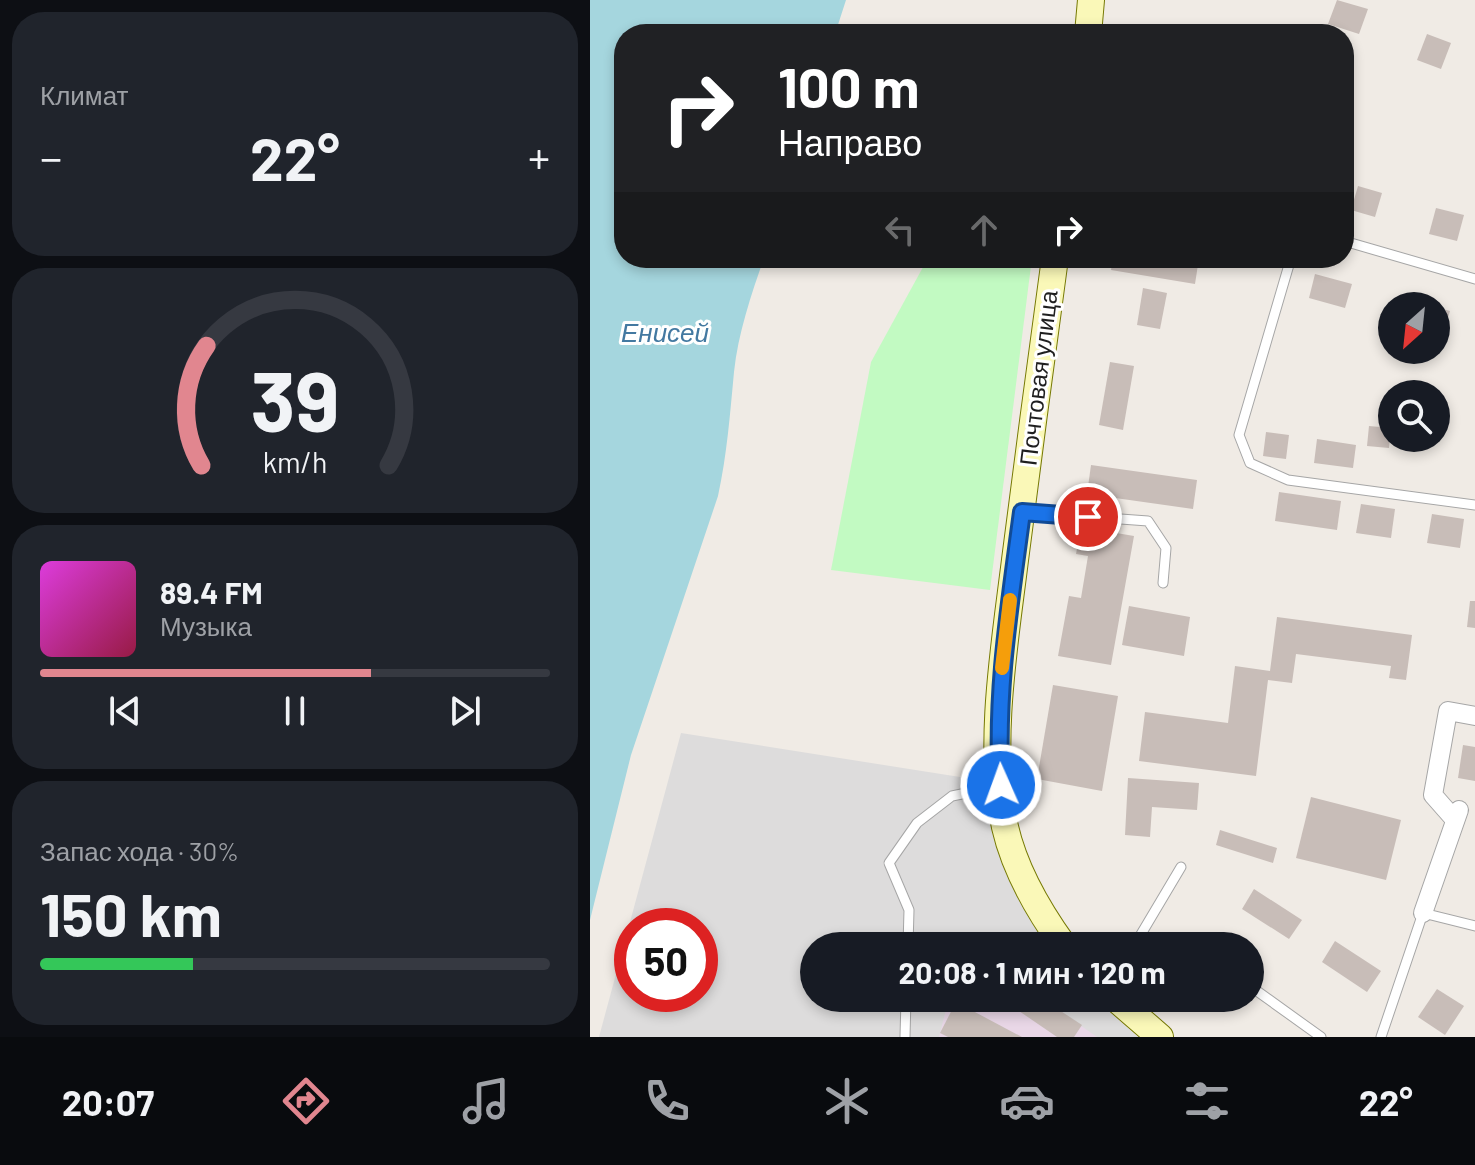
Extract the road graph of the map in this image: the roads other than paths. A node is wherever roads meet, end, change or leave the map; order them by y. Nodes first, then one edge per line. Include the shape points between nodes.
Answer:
1 (1091, 0) edge
2 (1089, 24) edge
3 (1354, 244) edge
4 (1054, 268) edge
5 (1288, 268) edge
6 (1475, 279) edge
7 (1475, 505) edge
8 (1022, 512) junction
9 (1163, 583) dead end
10 (1475, 716) edge
11 (1001, 785) junction
12 (1181, 867) dead end
13 (1423, 913) junction
14 (1475, 926) edge
15 (908, 932) edge
16 (1055, 932) edge
17 (1142, 932) edge
18 (1264, 996) edge
19 (906, 1012) edge
20 (1131, 1012) edge
21 (905, 1037) edge
22 (1160, 1037) edge
23 (1321, 1037) edge
24 (1381, 1037) edge

1 - 2 main road
3 - 6 lane
4 - 8 main road, Почтовая улица
5 - 7 lane via 1239,435 1250,463 1288,480
8 - 9 lane via 1148,521 1166,548
8 - 11 main road, Почтовая улица via 1003,656
10 - 13 street via 1448,711 1433,795 1458,814
11 - 15 lane via 952,796 917,823 889,863 909,910
11 - 16 main road, Почтовая улица via 1005,826 1020,872
12 - 17 lane
13 - 14 lane
13 - 24 lane
18 - 23 lane
19 - 21 lane
20 - 22 main road

